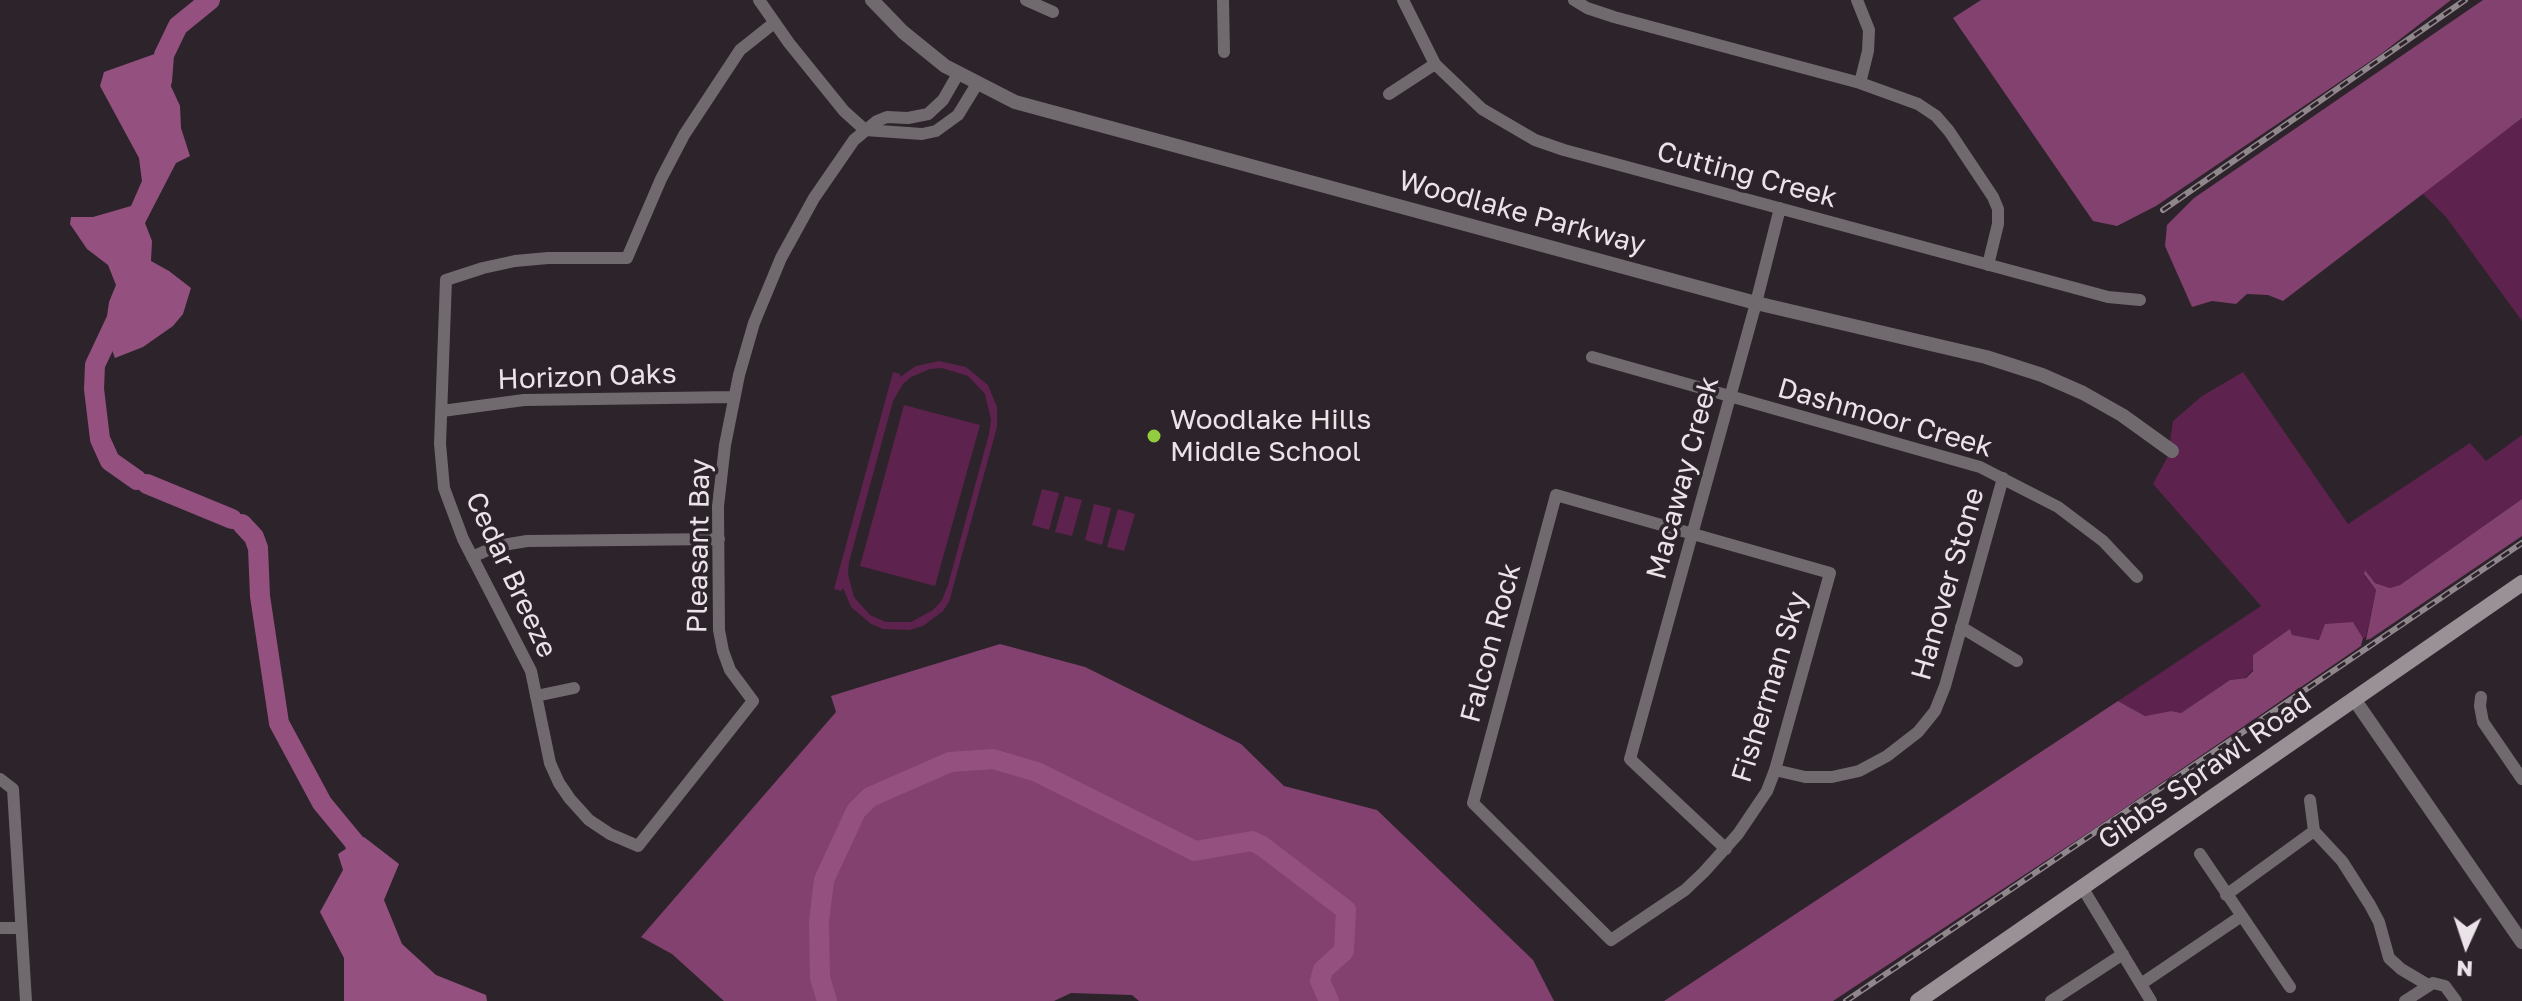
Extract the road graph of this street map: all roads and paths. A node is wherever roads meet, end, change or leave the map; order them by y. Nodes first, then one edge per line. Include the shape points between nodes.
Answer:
1 (759, 0) edge
2 (872, 0) edge
3 (1026, 0) edge
4 (1223, 0) edge
5 (1403, 0) edge
6 (1574, 0) edge
7 (1857, 0) edge
8 (1053, 12) dead end
9 (774, 23) junction
10 (1224, 52) dead end
11 (1435, 64) junction
12 (958, 74) junction
13 (1860, 83) junction
14 (977, 84) junction
15 (1389, 94) dead end
16 (918, 116) junction
17 (865, 130) junction
18 (922, 134) junction
19 (1780, 208) junction
20 (1988, 265) junction
21 (2140, 300) dead end
22 (1756, 303) junction
23 (1592, 357) dead end
24 (734, 397) junction
25 (1730, 398) junction
26 (442, 411) junction
27 (2172, 451) dead end
28 (2003, 478) junction
29 (1693, 535) junction
30 (719, 539) junction
31 (472, 557) junction
32 (2137, 577) dead end
33 (2522, 583) edge
34 (1961, 627) junction
35 (2017, 661) dead end
36 (574, 688) dead end
37 (536, 696) junction
38 (2481, 697) dead end
39 (2354, 699) junction
40 (1775, 770) junction
41 (0, 779) edge
42 (2522, 779) edge
43 (2310, 800) dead end
44 (2314, 831) junction
45 (638, 846) joint
46 (1726, 849) junction
47 (2200, 854) dead end
48 (2082, 887) junction
49 (2226, 895) junction
50 (2240, 917) junction
51 (0, 928) edge
52 (21, 928) junction
53 (1611, 940) joint
54 (2522, 942) edge
55 (2123, 954) junction
56 (2141, 984) junction
57 (2428, 985) junction
58 (2290, 987) dead end
59 (26, 1001) edge
60 (1918, 1001) edge
61 (2051, 1001) edge
62 (2151, 1001) edge
63 (2405, 1001) edge
64 (2456, 1001) edge

1 - 9 street
2 - 12 street, Woodlake Parkway via 903,32
3 - 8 street
4 - 10 street
5 - 11 street, Cutting Creek
6 - 13 street via 1614,17
7 - 13 street via 1869,30
9 - 17 street
9 - 26 street, Cedar Breeze via 740,50 691,123 627,258 515,261 446,280
11 - 15 street
11 - 19 street, Cutting Creek via 1482,109 1535,140
12 - 14 street, Woodlake Parkway
12 - 16 street via 943,100
13 - 20 street via 1918,104 1949,131 1998,209
14 - 18 street via 949,124
14 - 22 street, Woodlake Parkway via 1056,114
16 - 17 street, Pleasant Bay via 887,117
16 - 18 street
17 - 18 street
17 - 24 street, Pleasant Bay via 844,152 781,258 754,323
19 - 20 street, Cutting Creek
19 - 22 street, Macaway Creek
20 - 21 street, Cutting Creek via 2108,297
22 - 25 street, Macaway Creek
22 - 27 street, Woodlake Parkway via 2042,375 2122,415
23 - 25 street, Dashmoor Creek
24 - 26 street, Horizon Oaks via 524,400
24 - 30 street, Pleasant Bay via 718,506
25 - 28 street, Dashmoor Creek via 1953,458
25 - 29 street, Macaway Creek
26 - 31 street, Cedar Breeze via 444,488
28 - 32 street, Dashmoor Creek via 2079,522
28 - 34 street, Hanover Stone
29 - 40 street, Fisherman Sky via 1830,573
29 - 46 street, Macaway Creek via 1630,759
29 - 53 street, Falcon Rock via 1556,495 1473,803
30 - 31 street via 527,541
30 - 45 street, Pleasant Bay via 723,651 753,701
31 - 37 street, Cedar Breeze via 521,649
33 - 39 main road, Gibbs Sprawl Road
34 - 35 street
34 - 40 street, Hanover Stone via 1935,711 1887,756 1859,771 1832,777
36 - 37 street
37 - 45 street, Cedar Breeze via 550,763 570,799 589,820
38 - 42 street via 2483,722
39 - 48 main road, Gibbs Sprawl Road
39 - 54 street
40 - 46 street, Fisherman Sky via 1767,791
41 - 52 street via 13,789
43 - 44 street
44 - 49 street
44 - 57 street via 2342,861 2370,905 2389,958
46 - 53 street, Fisherman Sky via 1685,890
47 - 49 street
48 - 55 street
48 - 60 main road, Gibbs Sprawl Road
49 - 50 street
50 - 56 street
50 - 58 street
51 - 52 street
52 - 59 street
55 - 56 street
55 - 61 street
56 - 62 street
57 - 63 street
57 - 64 street via 2445,986

